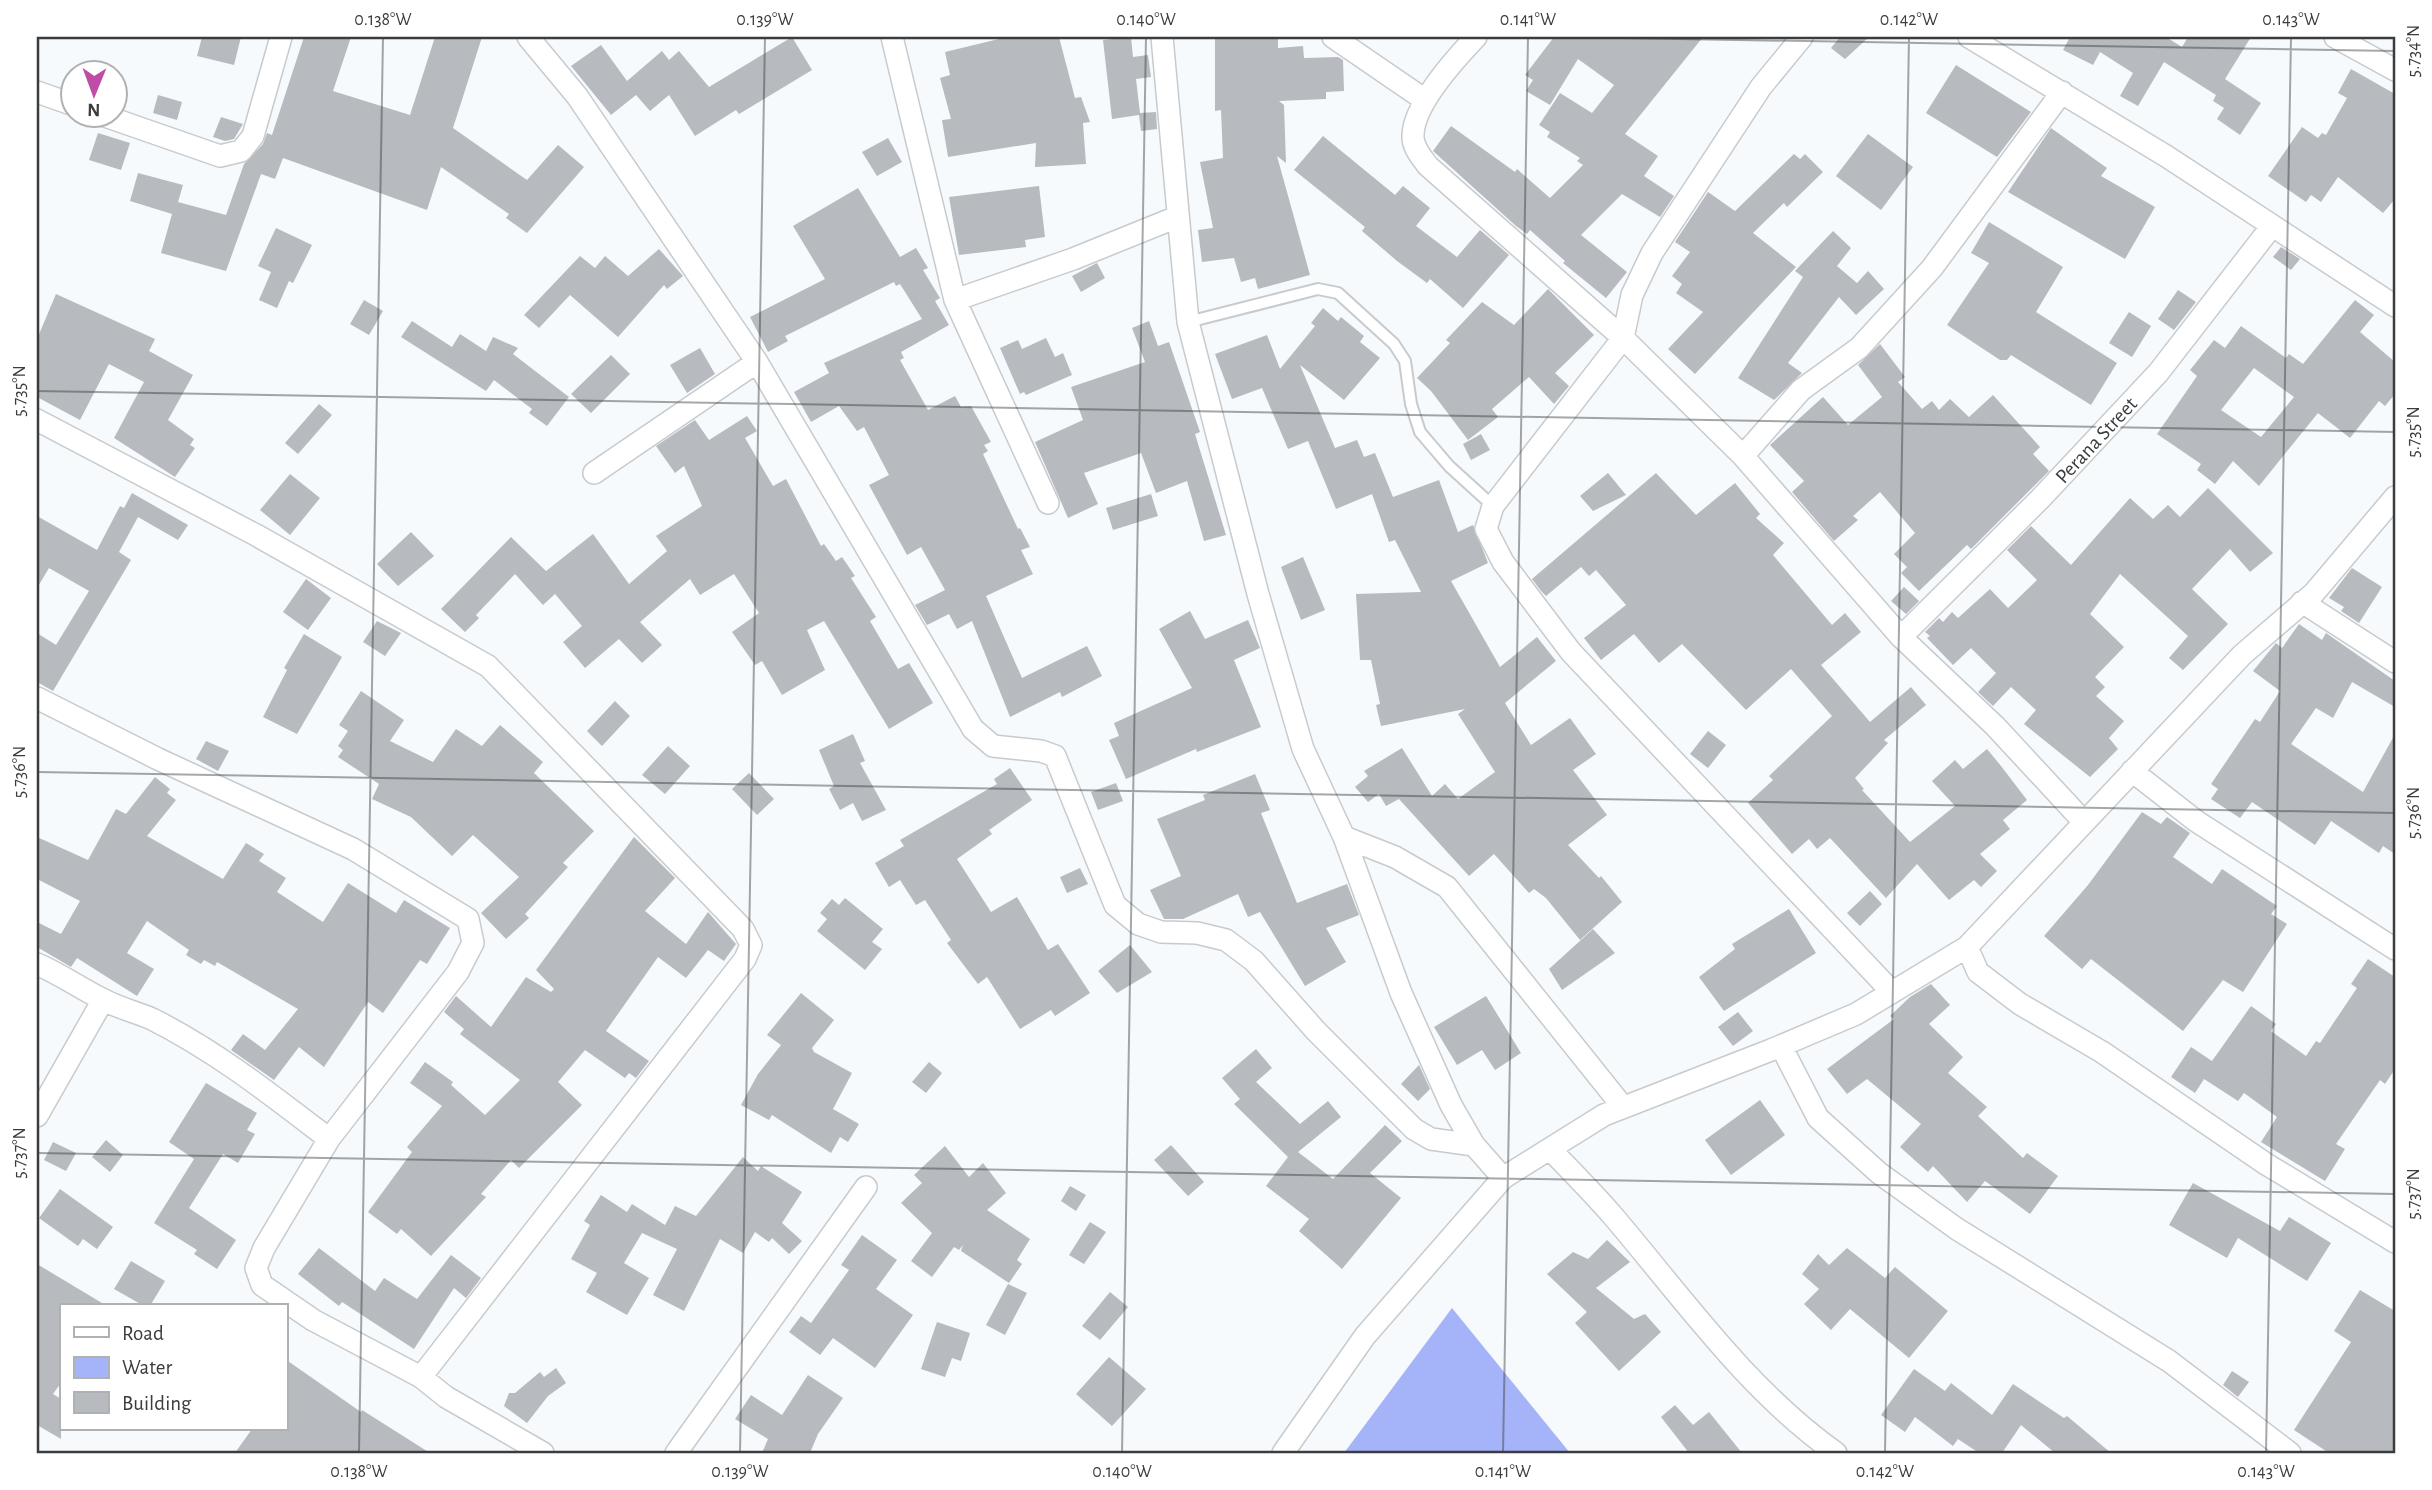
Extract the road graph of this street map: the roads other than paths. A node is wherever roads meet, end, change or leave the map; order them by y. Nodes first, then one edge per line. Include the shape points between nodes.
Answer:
1 (281, 37) edge
2 (528, 37) edge
3 (892, 37) edge
4 (1162, 37) edge
5 (1333, 37) edge
6 (1476, 37) edge
7 (1802, 37) edge
8 (1969, 37) edge
9 (2335, 37) edge
10 (2395, 70) edge
11 (37, 92) edge
12 (2062, 92) junction
13 (60, 100) edge
14 (1425, 100) junction
15 (130, 125) edge
16 (1177, 217) junction
17 (2272, 226) junction
18 (955, 300) junction
19 (2395, 306) edge
20 (1188, 322) junction
21 (1623, 338) junction
22 (757, 362) junction
23 (37, 420) edge
24 (1744, 456) junction
25 (594, 473) dead end
26 (2395, 496) edge
27 (1048, 503) dead end
28 (1493, 506) junction
29 (2302, 602) junction
30 (1901, 637) junction
31 (2395, 663) edge
32 (37, 698) edge
33 (2132, 771) junction
34 (2084, 822) junction
35 (1344, 837) junction
36 (1967, 947) junction
37 (2395, 949) edge
38 (37, 964) edge
39 (1892, 992) junction
40 (103, 1000) junction
41 (1781, 1046) junction
42 (1623, 1107) junction
43 (37, 1116) edge
44 (330, 1139) junction
45 (1474, 1146) junction
46 (1550, 1149) junction
47 (1503, 1178) junction
48 (866, 1187) dead end
49 (2395, 1242) edge
50 (421, 1377) junction
51 (543, 1453) edge
52 (676, 1453) edge
53 (1283, 1453) edge
54 (1836, 1453) edge
55 (2290, 1453) edge

1 - 15 street via 253,136 241,151 220,156
2 - 22 street via 577,96
3 - 18 street
4 - 16 street
5 - 14 street
6 - 14 street
7 - 21 street via 1760,87 1652,253 1632,295
8 - 12 street
9 - 10 street
11 - 13 street
12 - 17 street
12 - 24 street via 1932,268 1859,348 1801,390
14 - 21 street via 1413,136 1428,166
16 - 18 street
16 - 20 street
17 - 19 street
17 - 30 street, Perana Street via 2158,373
18 - 27 street
20 - 28 lane via 1318,289 1338,293 1394,344 1405,361 1410,404 1420,432
20 - 35 street via 1303,749
21 - 24 street
21 - 28 street
22 - 25 street
22 - 45 street via 973,729 993,746 1055,756 1115,905 1138,924 1161,932 1226,940 1254,961 1414,1129 1430,1139
23 - 50 street via 257,535 488,666 743,929 751,945 745,960
24 - 30 street
26 - 29 street
28 - 39 street via 1486,529 1503,562 1571,652
29 - 31 street
29 - 33 street via 2242,655
30 - 34 street via 1995,726
32 - 44 street via 353,849 468,919 473,943 458,972
33 - 34 street
33 - 37 street via 2196,821
34 - 36 street
35 - 42 street via 1395,856 1447,887
35 - 45 street via 1401,993
36 - 39 street
36 - 49 street via 1978,972 2020,1004
38 - 40 street
39 - 41 street
40 - 43 street
40 - 44 street via 152,1019 204,1050
41 - 42 street
41 - 55 street via 1818,1118 1879,1174 2169,1361
42 - 46 street
44 - 50 street via 264,1248 256,1268 262,1285 313,1320
45 - 47 street
46 - 47 street
46 - 54 street via 1611,1213 1748,1375 1812,1437
47 - 53 street via 1365,1336
48 - 52 street
50 - 51 street via 446,1397

